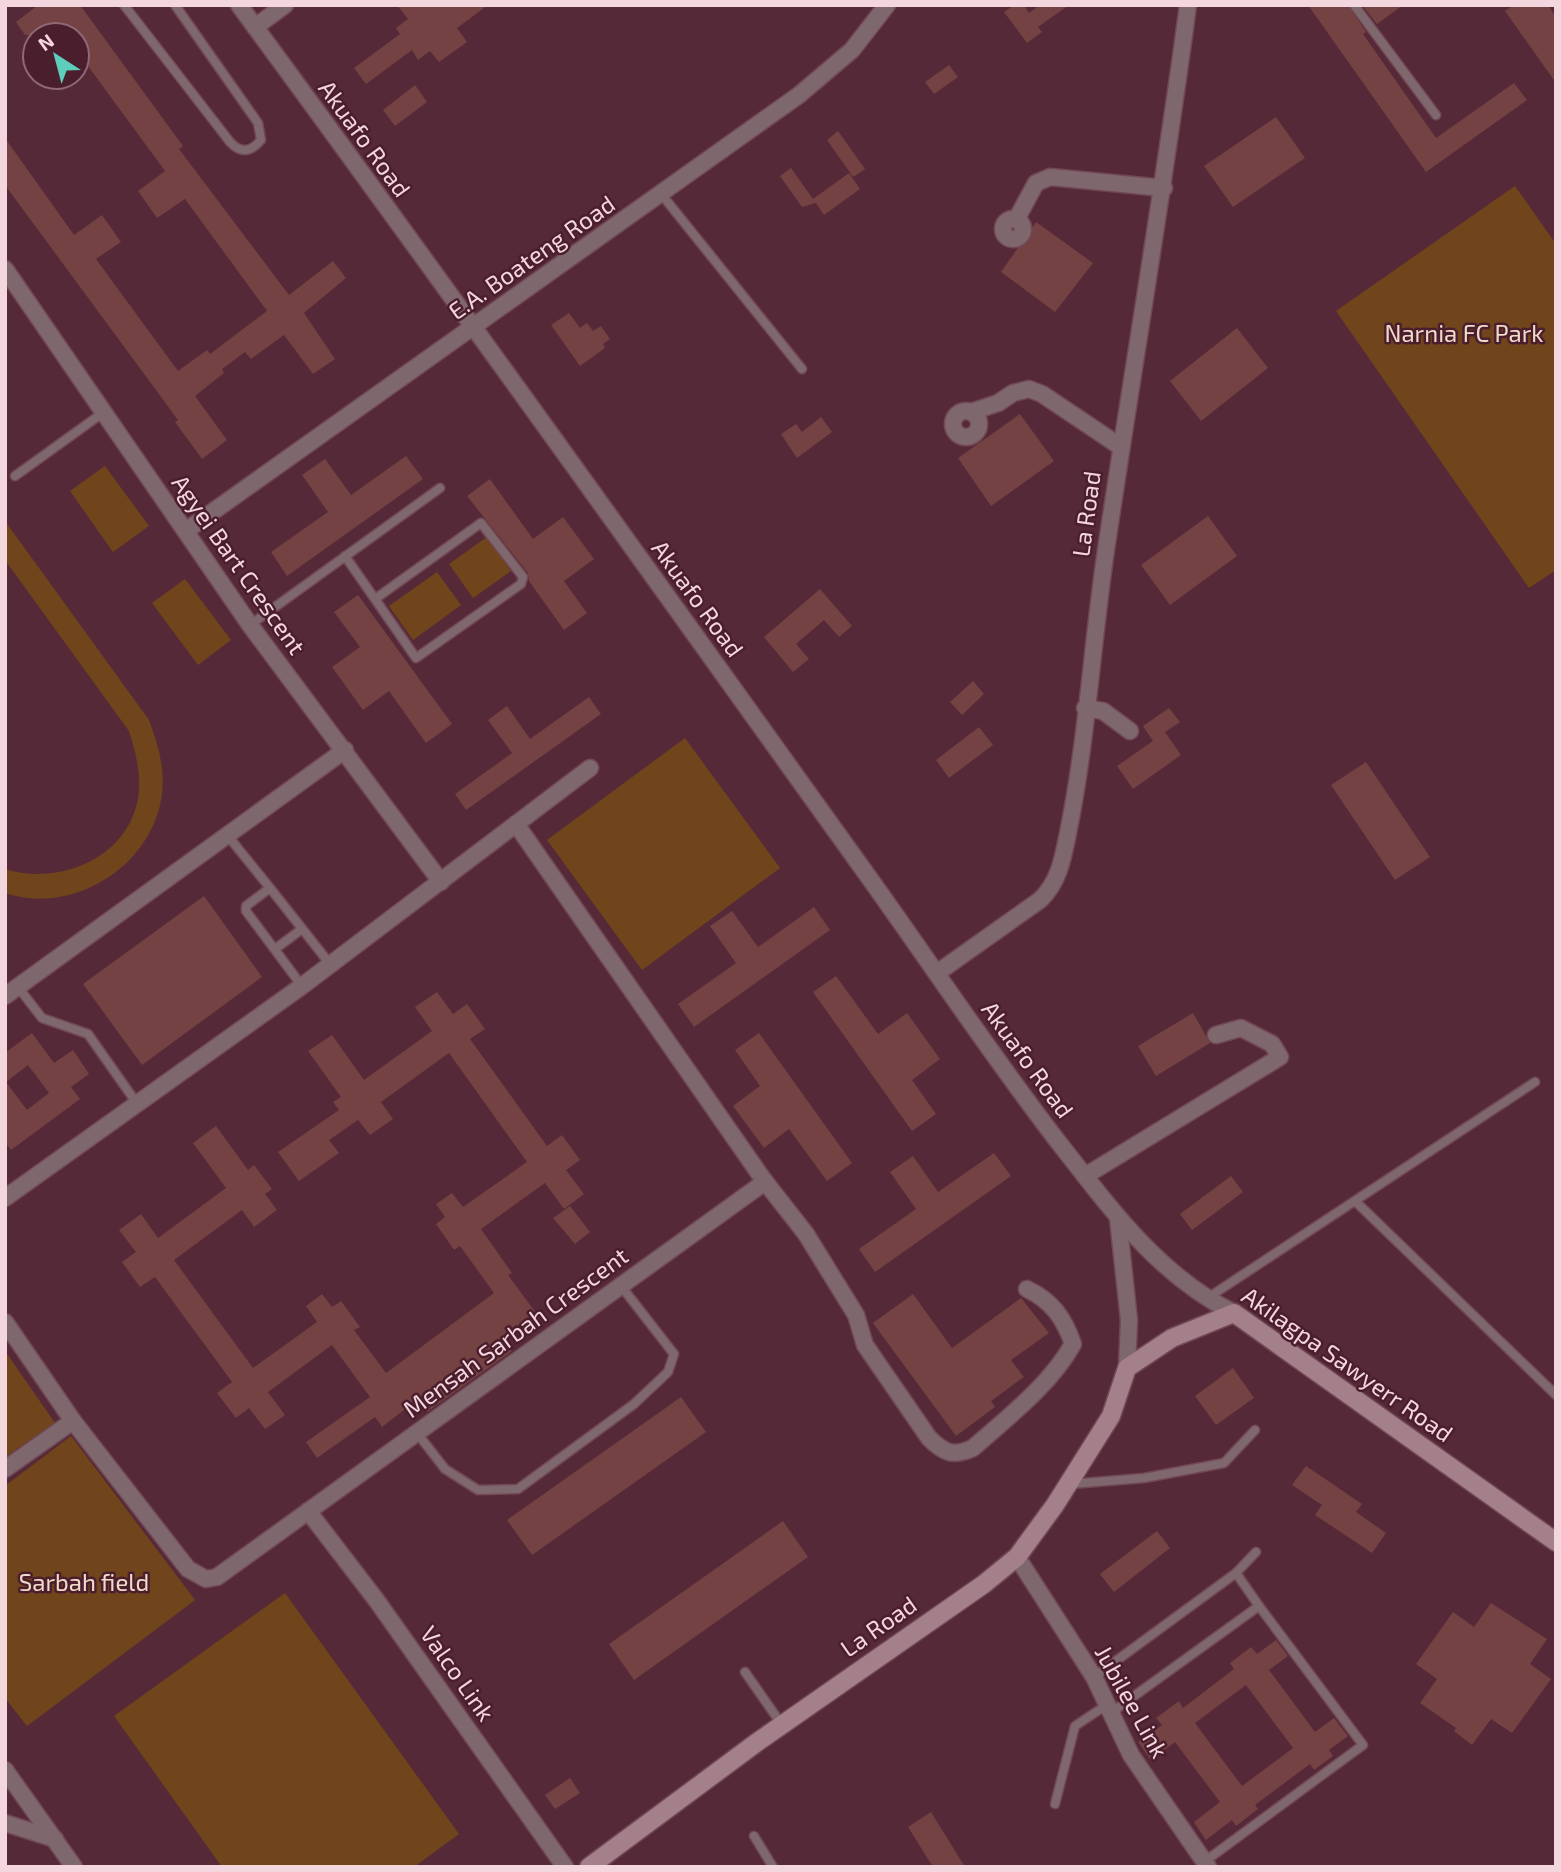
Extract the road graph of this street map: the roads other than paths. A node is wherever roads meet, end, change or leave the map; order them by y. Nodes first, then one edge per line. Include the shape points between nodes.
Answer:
1 (124, 5) edge
2 (175, 5) edge
3 (239, 5) edge
4 (285, 5) edge
5 (887, 5) edge
6 (1188, 5) edge
7 (1354, 5) edge
8 (254, 27) junction
9 (1436, 115) dead end
10 (1164, 188) junction
11 (662, 195) junction
12 (1016, 220) dead end
13 (5, 269) edge
14 (471, 326) junction
15 (802, 369) dead end
16 (104, 412) junction
17 (971, 412) dead end
18 (1121, 447) junction
19 (15, 476) dead end
20 (440, 488) dead end
21 (187, 530) junction
22 (345, 556) junction
23 (375, 599) junction
24 (250, 625) junction
25 (1085, 708) junction
26 (1130, 731) dead end
27 (345, 750) junction
28 (590, 768) dead end
29 (516, 824) junction
30 (228, 836) junction
31 (441, 882) junction
32 (270, 888) junction
33 (302, 929) junction
34 (275, 949) junction
35 (330, 964) junction
36 (937, 973) junction
37 (302, 986) junction
38 (11, 992) edge
39 (1216, 1035) dead end
40 (1535, 1082) dead end
41 (138, 1105) junction
42 (1085, 1176) junction
43 (763, 1179) junction
44 (6, 1196) edge
45 (1355, 1200) junction
46 (1118, 1218) junction
47 (621, 1286) junction
48 (1027, 1289) dead end
49 (1206, 1299) junction
50 (1234, 1313) junction
51 (5, 1322) edge
52 (1128, 1368) junction
53 (1556, 1395) edge
54 (73, 1420) junction
55 (1255, 1430) dead end
56 (417, 1433) junction
57 (5, 1469) edge
58 (1068, 1485) junction
59 (308, 1511) junction
60 (1556, 1542) edge
61 (1256, 1552) dead end
62 (1017, 1557) junction
63 (1237, 1573) junction
64 (1259, 1606) junction
65 (745, 1671) dead end
66 (1094, 1677) junction
67 (1110, 1708) junction
68 (782, 1725) junction
69 (5, 1770) edge
70 (1055, 1804) dead end
71 (5, 1823) edge
72 (754, 1836) dead end
73 (55, 1839) junction
74 (1206, 1864) edge
75 (74, 1867) edge
76 (565, 1867) edge
77 (589, 1867) edge
78 (773, 1867) edge

1 - 2 lane via 230,142 237,149 254,148 261,140 258,123
3 - 8 street, Akuafo Road
4 - 8 street
5 - 11 street, E.A. Boateng Road via 852,50 799,95
6 - 10 street, La Road
7 - 9 lane
8 - 14 street, Akuafo Road
10 - 12 street via 1050,177 1036,183
10 - 18 street, La Road
11 - 14 street, E.A. Boateng Road
11 - 15 lane
13 - 16 street, Agyei Bart Crescent
14 - 21 street, E.A. Boateng Road
14 - 36 street, Akuafo Road
16 - 19 lane
16 - 21 street, Agyei Bart Crescent
17 - 18 street via 1029,389
18 - 25 street, La Road
20 - 22 lane
21 - 24 street, Agyei Bart Crescent
22 - 23 lane
22 - 24 lane
23 - 23 lane via 416,658 521,584 523,578 481,523
24 - 27 street, Agyei Bart Crescent
25 - 26 street via 1103,711
25 - 36 street, La Road via 1068,833 1052,889
27 - 30 street
27 - 31 street, Agyei Bart Crescent
28 - 29 street
29 - 31 street
29 - 43 street
30 - 32 lane
30 - 38 street
31 - 35 street
32 - 33 lane
32 - 34 lane via 246,906 246,911
33 - 34 lane
33 - 35 lane
34 - 37 lane
35 - 37 street
36 - 42 street, Akuafo Road
37 - 41 street
38 - 41 lane via 42,1017 88,1034
39 - 42 street via 1241,1028 1272,1044 1280,1056
40 - 45 lane
41 - 44 street
42 - 46 street, Akuafo Road
43 - 47 street, Mensah Sarbah Crescent
43 - 48 street via 806,1234 856,1315 865,1345 942,1451 963,1453 973,1448 1064,1361 1073,1344 1066,1324 1047,1299
45 - 49 lane
45 - 53 lane
46 - 49 street, Akilagpa Sawyerr Road via 1178,1279
46 - 52 street, La Road via 1129,1320
47 - 56 street, Mensah Sarbah Crescent
47 - 56 lane via 674,1354 673,1364 634,1404 518,1489 478,1490 445,1469
49 - 50 street, Akilagpa Sawyerr Road
50 - 52 street via 1172,1338
50 - 60 street, Akilagpa Sawyerr Road
51 - 54 street, Mensah Sarbah Crescent
52 - 58 street, La Road via 1111,1416
54 - 57 street
54 - 59 street, Mensah Sarbah Crescent via 188,1569 206,1579 217,1577
55 - 58 lane via 1224,1463 1144,1478
56 - 59 street, Mensah Sarbah Crescent
58 - 62 street, La Road
59 - 76 street, Valco Link
61 - 63 lane
62 - 66 street, Jubilee Link
62 - 68 street, La Road
63 - 64 lane
63 - 66 lane
64 - 67 lane
64 - 74 lane via 1363,1745
65 - 68 lane
66 - 67 street, Jubilee Link
67 - 70 lane via 1075,1726
67 - 74 street, Jubilee Link via 1131,1755
68 - 77 street, La Road
69 - 73 street
71 - 73 street
72 - 78 lane
73 - 75 street

